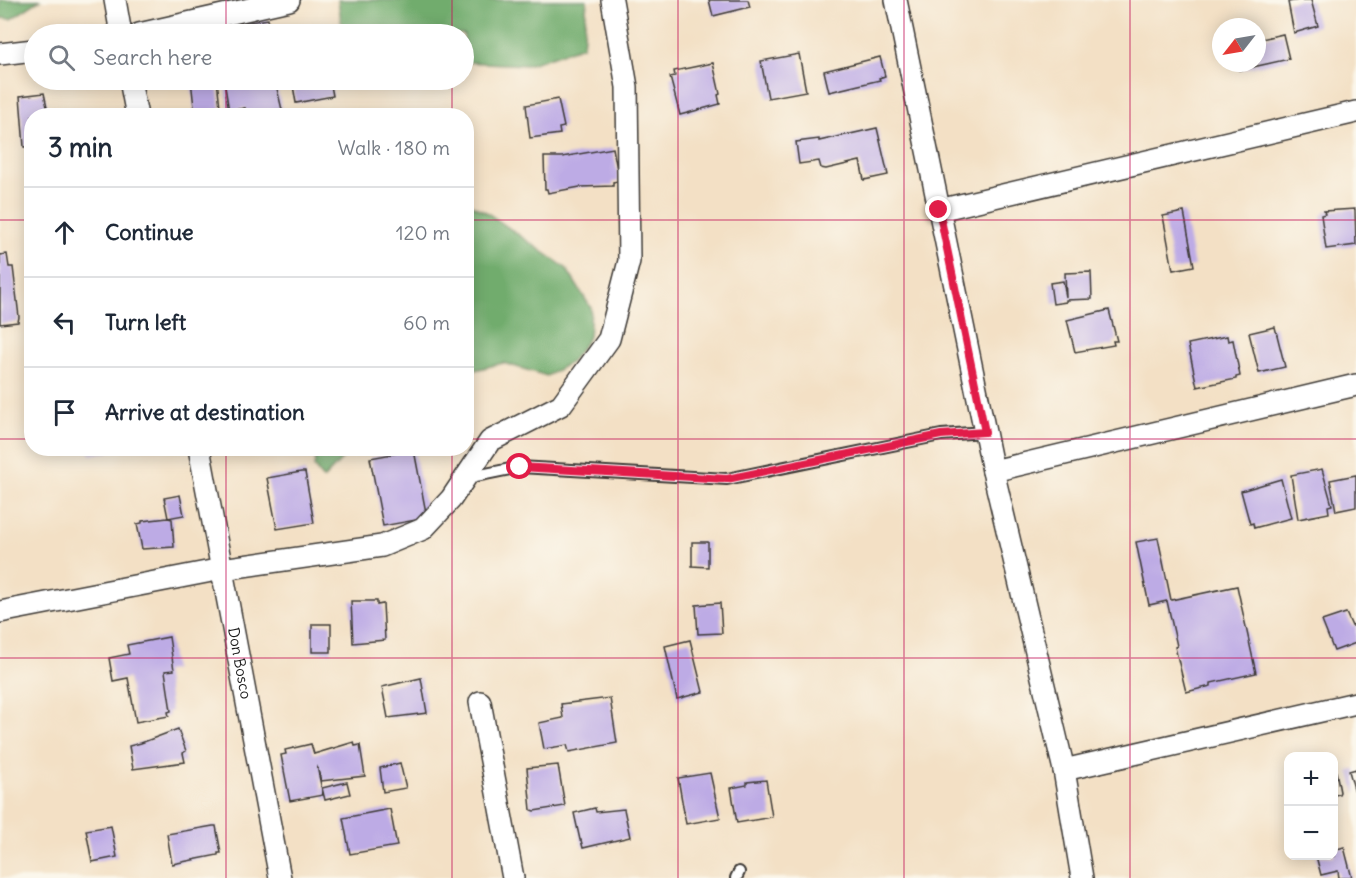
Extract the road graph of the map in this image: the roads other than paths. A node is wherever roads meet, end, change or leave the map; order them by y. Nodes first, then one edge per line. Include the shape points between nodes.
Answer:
1 (115, 0) edge
2 (289, 0) edge
3 (612, 0) edge
4 (896, 0) edge
5 (120, 24) edge
6 (183, 24) edge
7 (24, 51) edge
8 (0, 54) edge
9 (132, 90) edge
10 (135, 108) edge
11 (1356, 112) edge
12 (939, 210) junction
13 (1356, 385) edge
14 (985, 432) junction
15 (201, 456) edge
16 (993, 471) junction
17 (465, 478) junction
18 (222, 569) junction
19 (0, 612) edge
20 (480, 702) dead end
21 (1356, 703) edge
22 (1064, 770) junction
23 (280, 878) edge
24 (513, 878) edge
25 (1082, 878) edge

1 - 5 street
2 - 6 street
3 - 17 street via 627,87 628,261 609,339 561,405 490,441
4 - 12 street
7 - 8 street
9 - 10 street
11 - 12 street
12 - 14 street
13 - 16 street
14 - 16 street
14 - 17 lane via 941,435 727,479 520,467
15 - 18 street, Don Bosco
16 - 22 street
17 - 18 street via 423,529 382,546
18 - 19 street
18 - 23 street, Don Bosco
20 - 24 street
21 - 22 street
22 - 25 street

